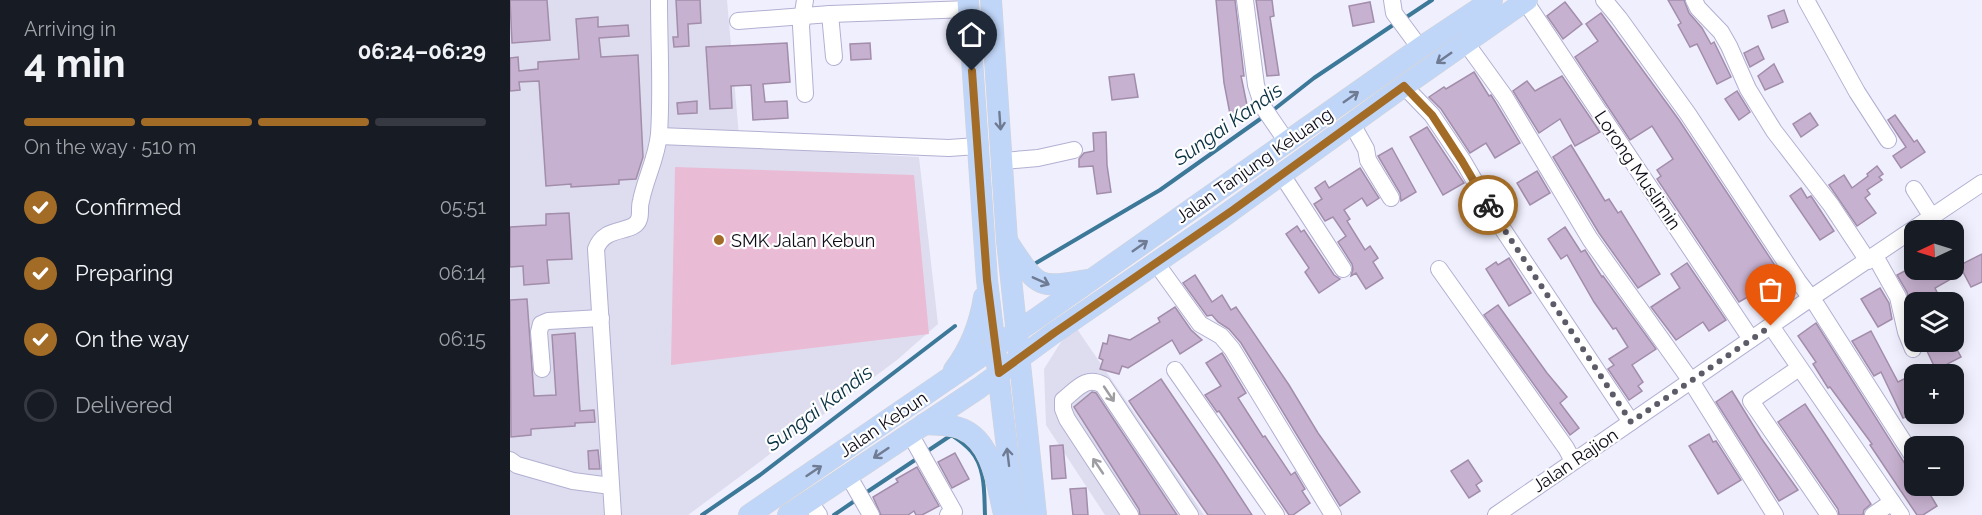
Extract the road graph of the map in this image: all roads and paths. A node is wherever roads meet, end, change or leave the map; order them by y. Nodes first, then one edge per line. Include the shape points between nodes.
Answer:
1 (659, 0) edge
2 (991, 0) edge
3 (1245, 0) edge
4 (1492, 0) edge
5 (1526, 0) edge
6 (1604, 0) edge
7 (1694, 0) edge
8 (1806, 0) edge
9 (968, 5) edge
10 (1393, 6) edge
11 (804, 8) edge
12 (830, 14) junction
13 (738, 21) dead end
14 (1466, 43) junction
15 (1416, 44) junction
16 (834, 57) dead end
17 (1404, 86) junction
18 (805, 94) dead end
19 (1352, 124) junction
20 (1281, 135) junction
21 (659, 136) junction
22 (1888, 140) dead end
23 (977, 146) junction
24 (1074, 150) dead end
25 (1003, 161) junction
26 (1282, 175) junction
27 (1982, 183) edge
28 (1914, 189) dead end
29 (1390, 198) dead end
30 (1932, 217) junction
31 (1008, 241) junction
32 (1871, 259) junction
33 (1156, 263) junction
34 (1438, 268) dead end
35 (1343, 269) dead end
36 (1092, 279) junction
37 (987, 280) junction
38 (1818, 307) junction
39 (601, 318) junction
40 (1904, 323) edge
41 (1771, 326) junction
42 (1017, 332) junction
43 (1751, 339) junction
44 (995, 347) junction
45 (1019, 358) junction
46 (1800, 368) junction
47 (542, 369) dead end
48 (1175, 370) dead end
49 (999, 373) junction
50 (946, 380) junction
51 (1693, 385) junction
52 (1631, 422) junction
53 (917, 429) junction
54 (1904, 443) edge
55 (510, 460) edge
56 (1573, 461) junction
57 (848, 475) junction
58 (611, 486) junction
59 (814, 508) edge
60 (1897, 508) edge
61 (953, 514) edge
62 (613, 515) edge
63 (749, 515) edge
64 (788, 515) edge
65 (871, 515) edge
66 (1004, 515) edge
67 (1015, 515) edge
68 (1036, 515) edge
69 (1130, 515) edge
70 (1190, 515) edge
71 (1275, 515) edge
72 (1334, 515) edge
73 (1496, 515) edge
74 (1775, 515) edge
75 (1829, 515) edge
76 (1873, 515) edge

1 - 21 street
2 -> 25 main road
3 - 20 street via 1256,85 1263,107
4 - 15 main road, Jalan Tanjung Keluang
5 - 14 main road, Jalan Tanjung Keluang
5 - 43 street, Lorong Muslimin
6 - 38 street via 1688,114
7 - 32 street via 1730,46 1748,89 1774,131
8 - 22 street
9 - 12 street
9 - 23 main road
10 - 15 street
11 - 12 street
11 - 13 street
11 - 18 street
12 - 16 street
14 -> 17 main road, Jalan Tanjung Keluang
14 - 51 street via 1505,97 1590,239
20 -> 15 main road, Jalan Tanjung Keluang
17 - 19 main road, Jalan Tanjung Keluang
17 - 52 street via 1432,115
19 - 26 main road, Jalan Tanjung Keluang
19 - 29 street
36 -> 20 main road, Jalan Tanjung Keluang
21 - 23 street
21 - 39 street via 640,201 638,223 608,233 596,249
23 - 37 main road
24 - 25 street
25 - 31 main road
26 - 33 main road, Jalan Tanjung Keluang
26 - 35 street
27 - 30 street, Jalan Rajion
28 - 30 street
30 - 32 street, Jalan Rajion
31 -> 36 main road via 1031,276 1045,285
31 - 42 main road
32 - 38 street, Jalan Rajion
32 - 40 street via 1898,297
33 - 45 main road, Jalan Tanjung Keluang
33 - 72 street via 1200,324 1221,336 1232,349
34 - 56 street
36 - 42 main road, Jalan Tanjung Keluang
37 - 44 main road
37 - 50 main road via 973,338
38 - 41 street, Jalan Rajion
38 - 54 street
39 - 47 street via 541,324
39 - 58 street
41 - 43 street, Jalan Rajion
41 - 46 street
42 - 44 main road, Jalan Kebun
42 - 45 main road
43 - 51 street, Jalan Rajion
44 - 49 main road
44 - 50 main road, Jalan Kebun
45 - 49 main road, Jalan Kebun
45 - 68 main road
46 - 60 street
46 - 75 street via 1751,401
48 - 71 street
49 - 53 main road, Jalan Kebun
67 -> 49 main road
63 -> 50 main road, Jalan Kebun
51 - 52 street, Jalan Rajion
51 - 74 street
52 - 56 street, Jalan Rajion
53 -> 57 main road, Jalan Kebun
53 - 61 street
53 - 66 main road via 960,428 972,435 989,457
55 - 58 street via 573,481
56 - 73 street, Jalan Rajion
57 - 59 main road, Jalan Kebun
57 - 65 street
58 - 62 street
59 - 64 main road, Jalan Kebun
60 - 76 street
69 -> 70 street via 1063,409 1063,400 1088,381 1103,385

